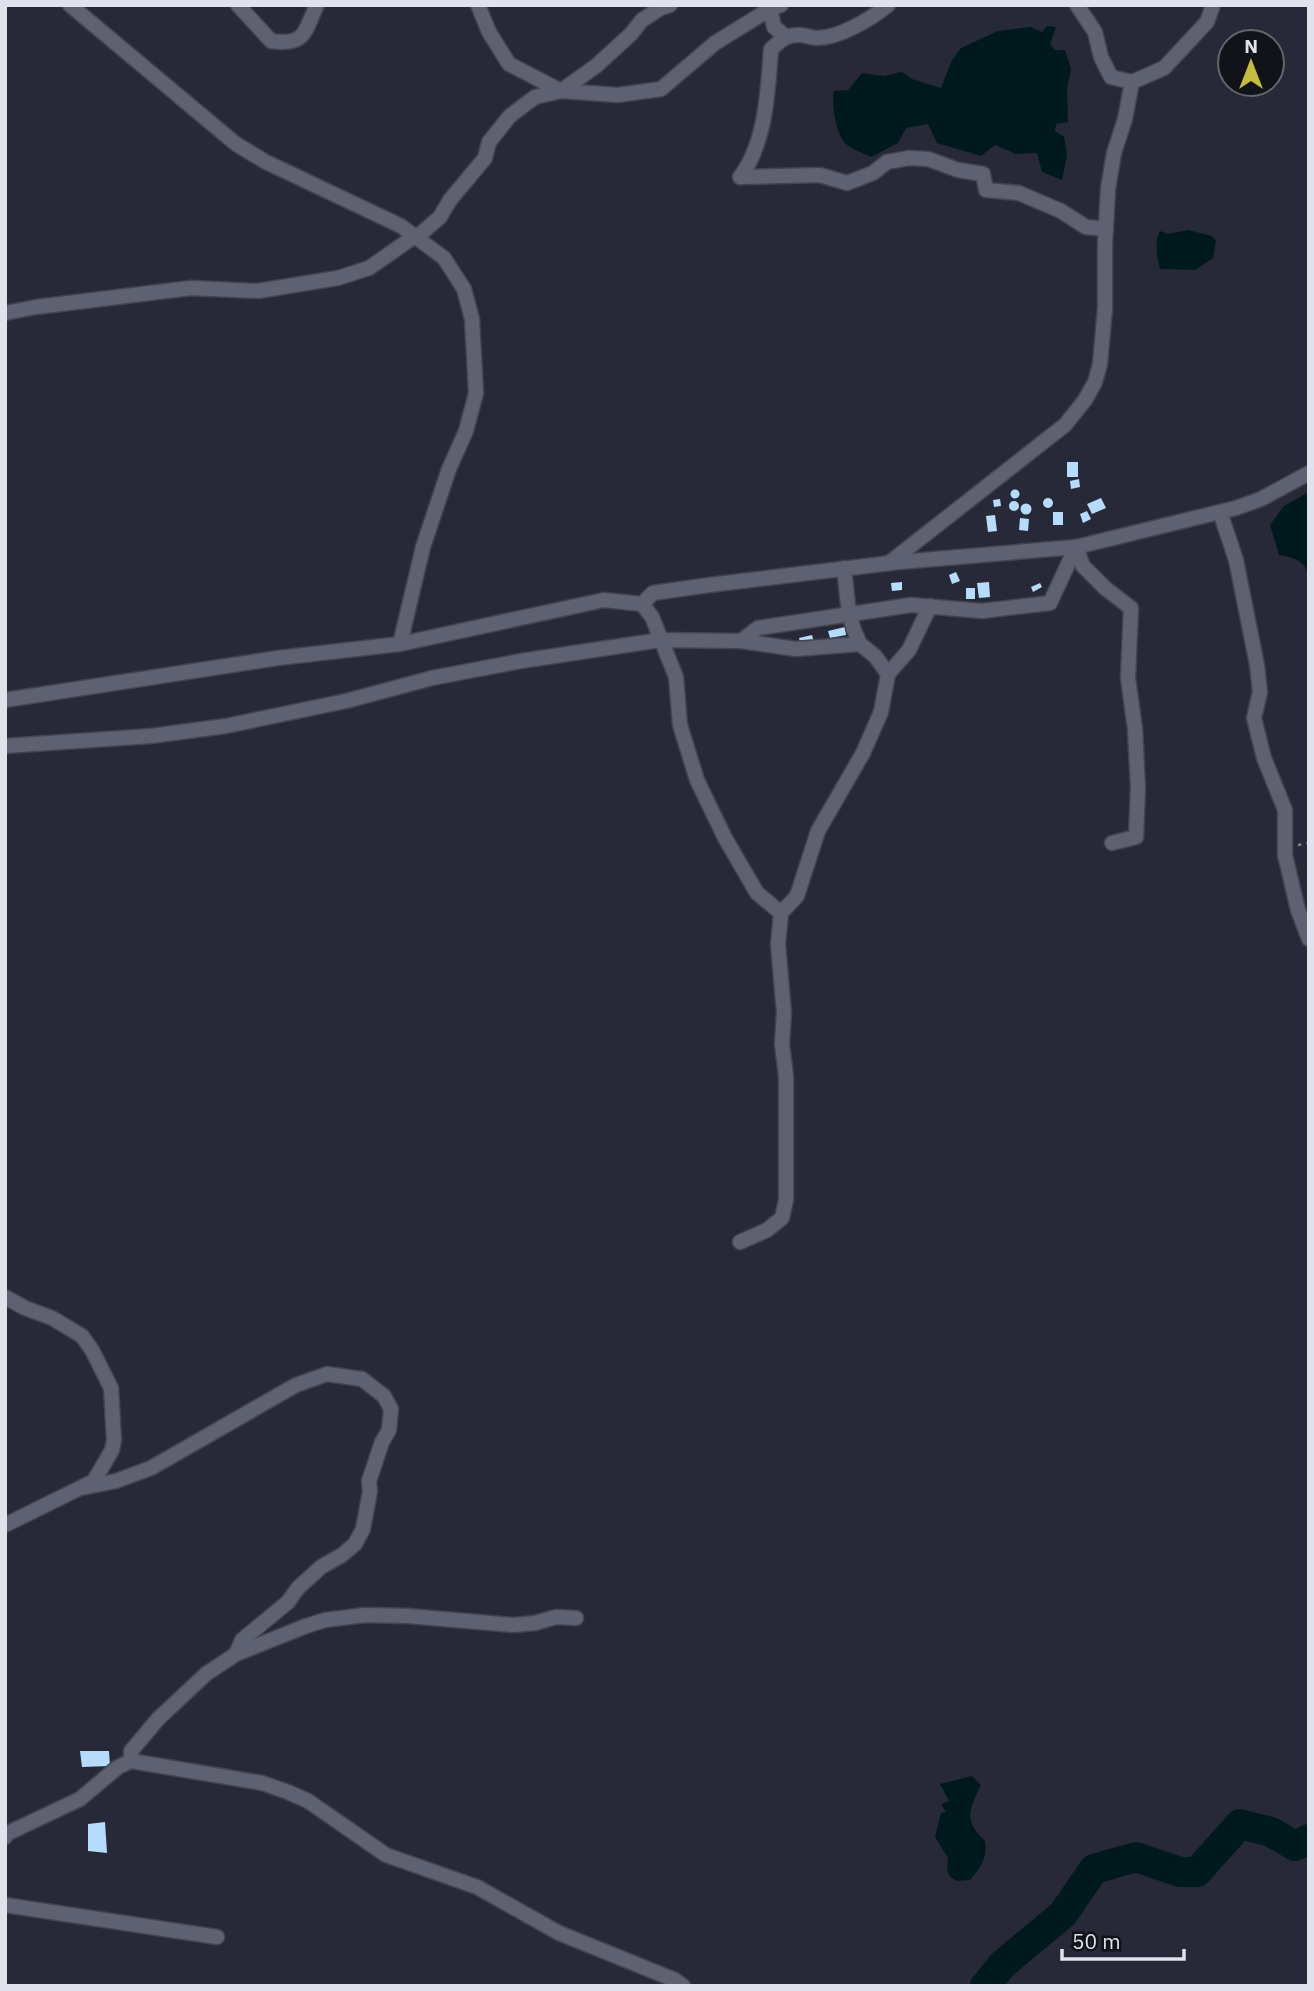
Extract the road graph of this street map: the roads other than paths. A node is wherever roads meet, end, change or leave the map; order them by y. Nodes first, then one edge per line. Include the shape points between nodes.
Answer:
1 (70, 5) edge
2 (238, 5) edge
3 (317, 5) edge
4 (478, 5) edge
5 (670, 5) edge
6 (888, 5) edge
7 (1077, 5) edge
8 (1213, 5) edge
9 (776, 7) edge
10 (785, 36) junction
11 (1132, 82) junction
12 (561, 92) junction
13 (1106, 229) junction
14 (416, 237) junction
15 (5, 313) edge
16 (1309, 473) edge
17 (1220, 512) junction
18 (1076, 547) junction
19 (889, 563) junction
20 (844, 568) junction
21 (642, 604) junction
22 (930, 606) junction
23 (849, 614) junction
24 (660, 640) junction
25 (741, 641) junction
26 (400, 644) junction
27 (860, 644) junction
28 (888, 674) junction
29 (5, 700) edge
30 (5, 746) edge
31 (1112, 843) dead end
32 (781, 913) junction
33 (1309, 939) edge
34 (740, 1242) dead end
35 (5, 1297) edge
36 (80, 1488) junction
37 (5, 1525) edge
38 (576, 1618) dead end
39 (236, 1654) junction
40 (131, 1761) junction
41 (5, 1837) edge
42 (5, 1905) edge
43 (216, 1937) dead end
44 (683, 1986) edge

1 - 14 street via 236,144
2 - 3 street via 271,41 289,44 305,34
4 - 12 street via 509,64
5 - 12 street via 642,20 596,66
6 - 10 street via 874,17 837,33 817,38
7 - 11 street via 1095,32 1111,76
8 - 11 street via 1207,22 1164,68
9 - 10 street via 774,27
9 - 12 street via 715,43 662,89 618,95
10 - 13 street via 771,49 766,112 749,166 740,177 820,175 847,183 887,162 928,159 983,174 986,190 1019,193 1086,227
11 - 13 street via 1114,153
12 - 14 street via 535,97 510,116 440,217
13 - 19 street via 1100,365 1086,400 1065,425
14 - 15 street via 369,268 338,278 258,291 191,288
14 - 26 street via 444,258 464,289 472,319 476,393 424,547
16 - 17 street via 1261,499
17 - 18 street
17 - 33 street via 1236,560 1257,665 1260,692 1254,718 1285,810 1285,855
18 - 19 street
18 - 22 street via 1050,603 982,611
18 - 31 street via 1083,566 1131,608 1128,677 1139,807 1136,837
19 - 20 street
20 - 21 street via 653,593
20 - 23 street
21 - 24 street
21 - 26 street via 604,600
22 - 23 street
22 - 28 street via 909,649
23 - 25 street via 758,628
23 - 27 street
24 - 25 street
24 - 30 street via 432,678 226,726
24 - 32 street via 676,677 680,725 697,780 757,893
25 - 27 street via 796,649
26 - 29 street
27 - 28 street
28 - 32 street via 881,712 863,753 818,831 797,896
32 - 34 street via 778,944 786,1076 786,1200 782,1218
35 - 36 street via 75,1331 92,1350 111,1388 114,1445 94,1481
36 - 37 street
36 - 39 street via 151,1468 296,1385 327,1374 362,1379 384,1396 391,1409 389,1430 369,1481 363,1529 355,1544 298,1588 242,1640
38 - 39 street via 514,1625 345,1616
39 - 40 street via 185,1692 131,1751
40 - 41 street via 80,1799
40 - 44 street via 262,1783 288,1792 386,1854 477,1887 559,1933
42 - 43 street

